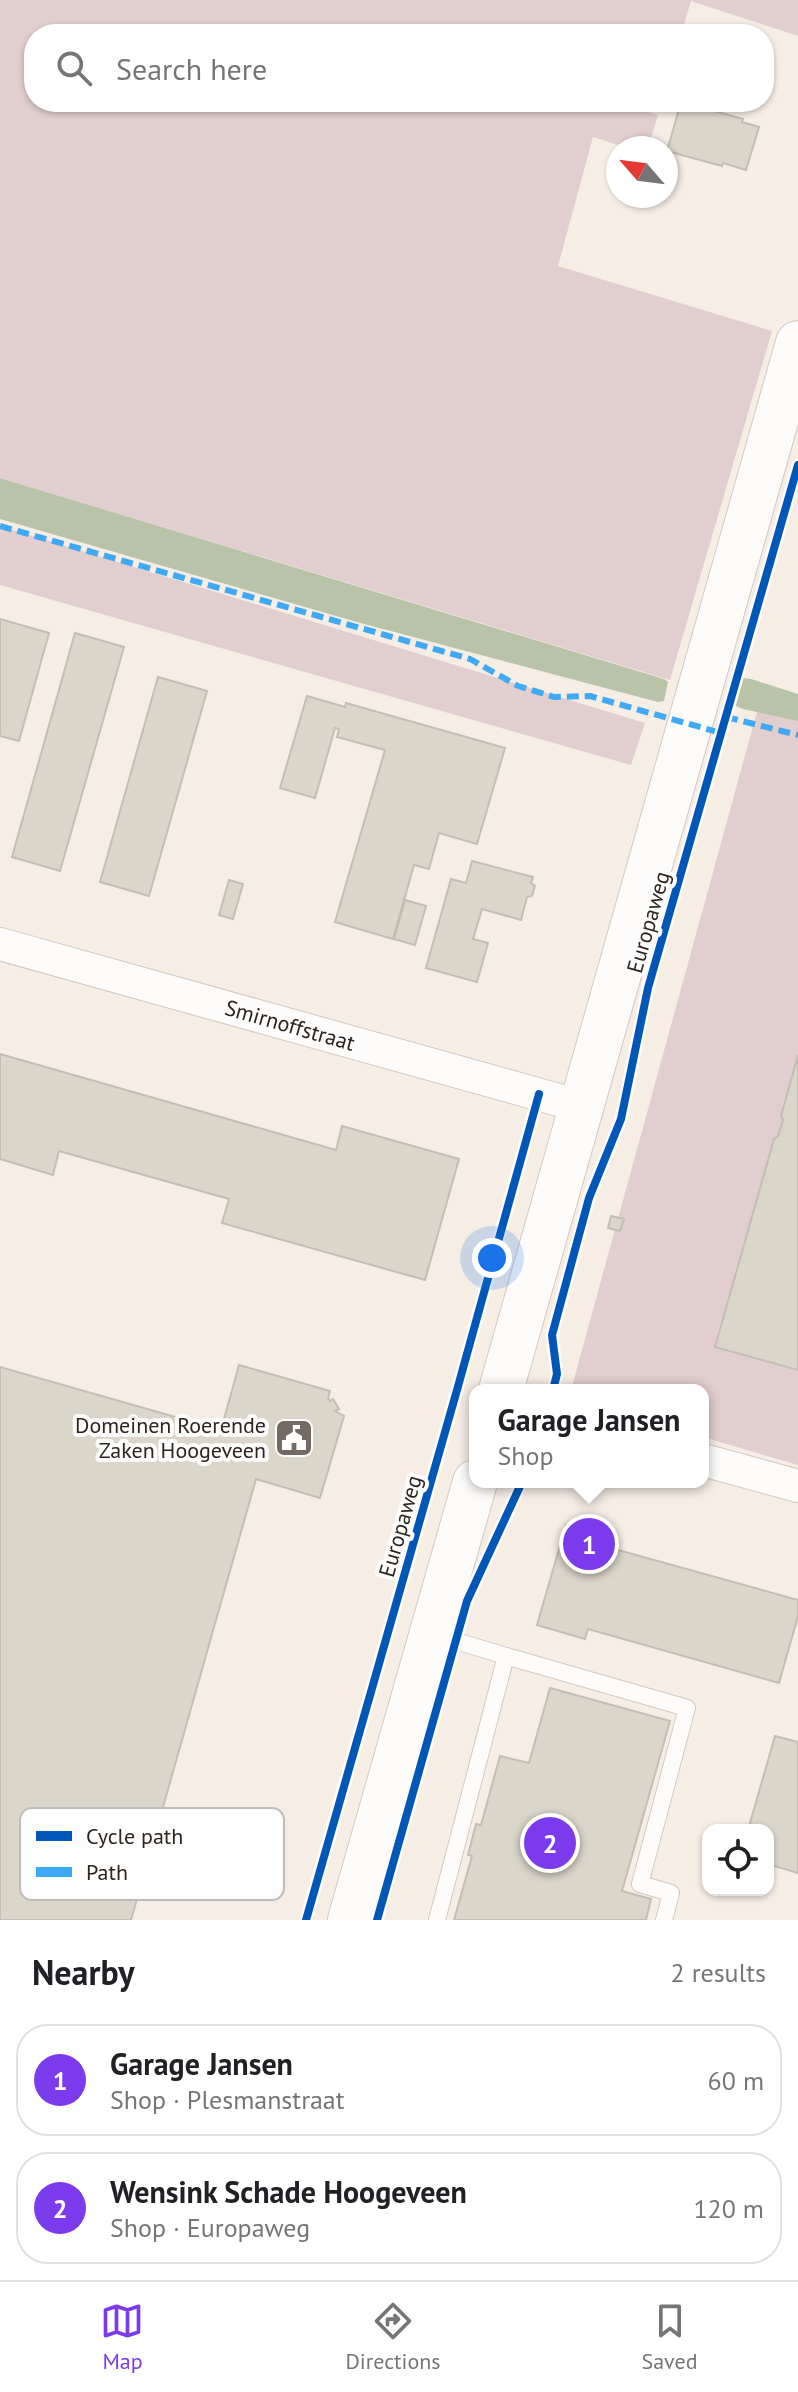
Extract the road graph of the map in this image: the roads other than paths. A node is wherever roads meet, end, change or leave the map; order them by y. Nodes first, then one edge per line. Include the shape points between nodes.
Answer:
1 (798, 343) edge
2 (0, 944) edge
3 (580, 1106) junction
4 (503, 1384) edge
5 (709, 1462) edge
6 (798, 1486) edge
7 (473, 1488) edge
8 (432, 1634) junction
9 (506, 1656) junction
10 (350, 1920) edge
11 (437, 1920) edge
12 (664, 1920) edge

1 - 3 main road, Europaweg
2 - 3 street, Smirnoffstraat
3 - 4 main road, Europaweg
5 - 6 street
7 - 8 main road
8 - 9 lane
8 - 10 main road
9 - 11 lane
9 - 12 lane via 687,1708 640,1884 671,1893

